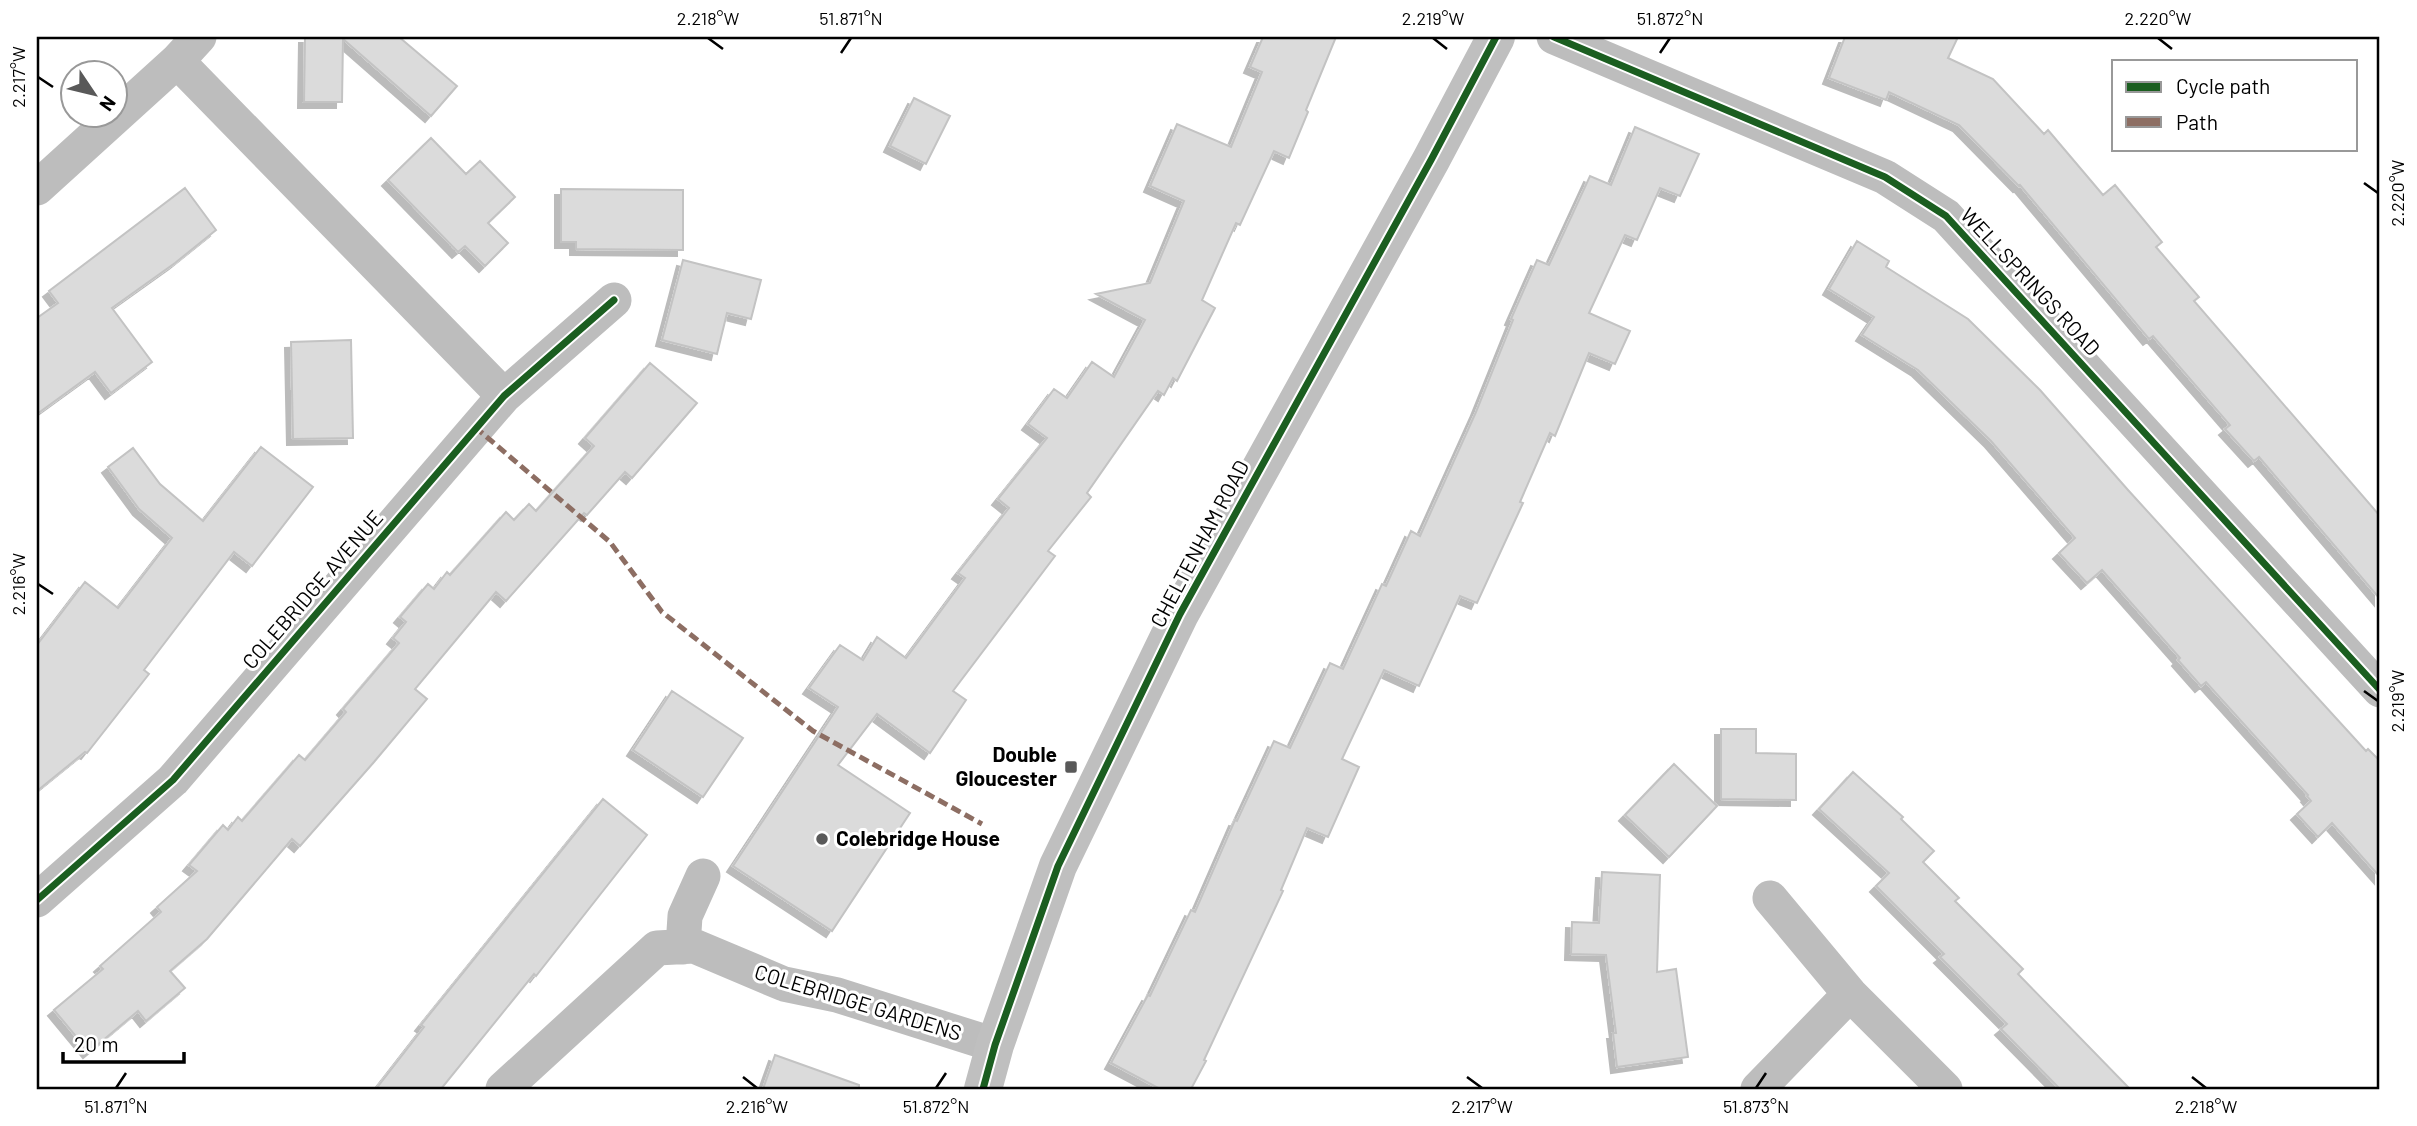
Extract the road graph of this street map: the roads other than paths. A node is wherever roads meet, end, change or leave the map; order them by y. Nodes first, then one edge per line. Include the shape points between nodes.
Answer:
1 (1496, 37) edge
2 (1554, 37) edge
3 (188, 49) edge
4 (37, 188) edge
5 (614, 300) dead end
6 (504, 396) junction
7 (2380, 690) edge
8 (703, 876) dead end
9 (1770, 898) dead end
10 (37, 900) edge
11 (682, 947) junction
12 (1850, 994) junction
13 (995, 1045) junction
14 (503, 1089) edge
15 (983, 1089) edge
16 (1758, 1089) edge
17 (1945, 1089) edge

1 - 13 main road, CHELTENHAM ROAD via 1180,614 1058,866
2 - 7 street, WELLSPRINGS ROAD via 1885,177 1945,216
3 - 4 street
3 - 6 street
5 - 6 street, COLEBRIDGE AVENUE
6 - 10 street, COLEBRIDGE AVENUE via 173,780
8 - 11 street via 685,916
9 - 12 street
11 - 13 street, COLEBRIDGE GARDENS via 694,946 784,984 837,995
11 - 14 street, COLEBRIDGE GARDENS via 657,948
12 - 16 street
12 - 17 street
13 - 15 main road, CHELTENHAM ROAD

